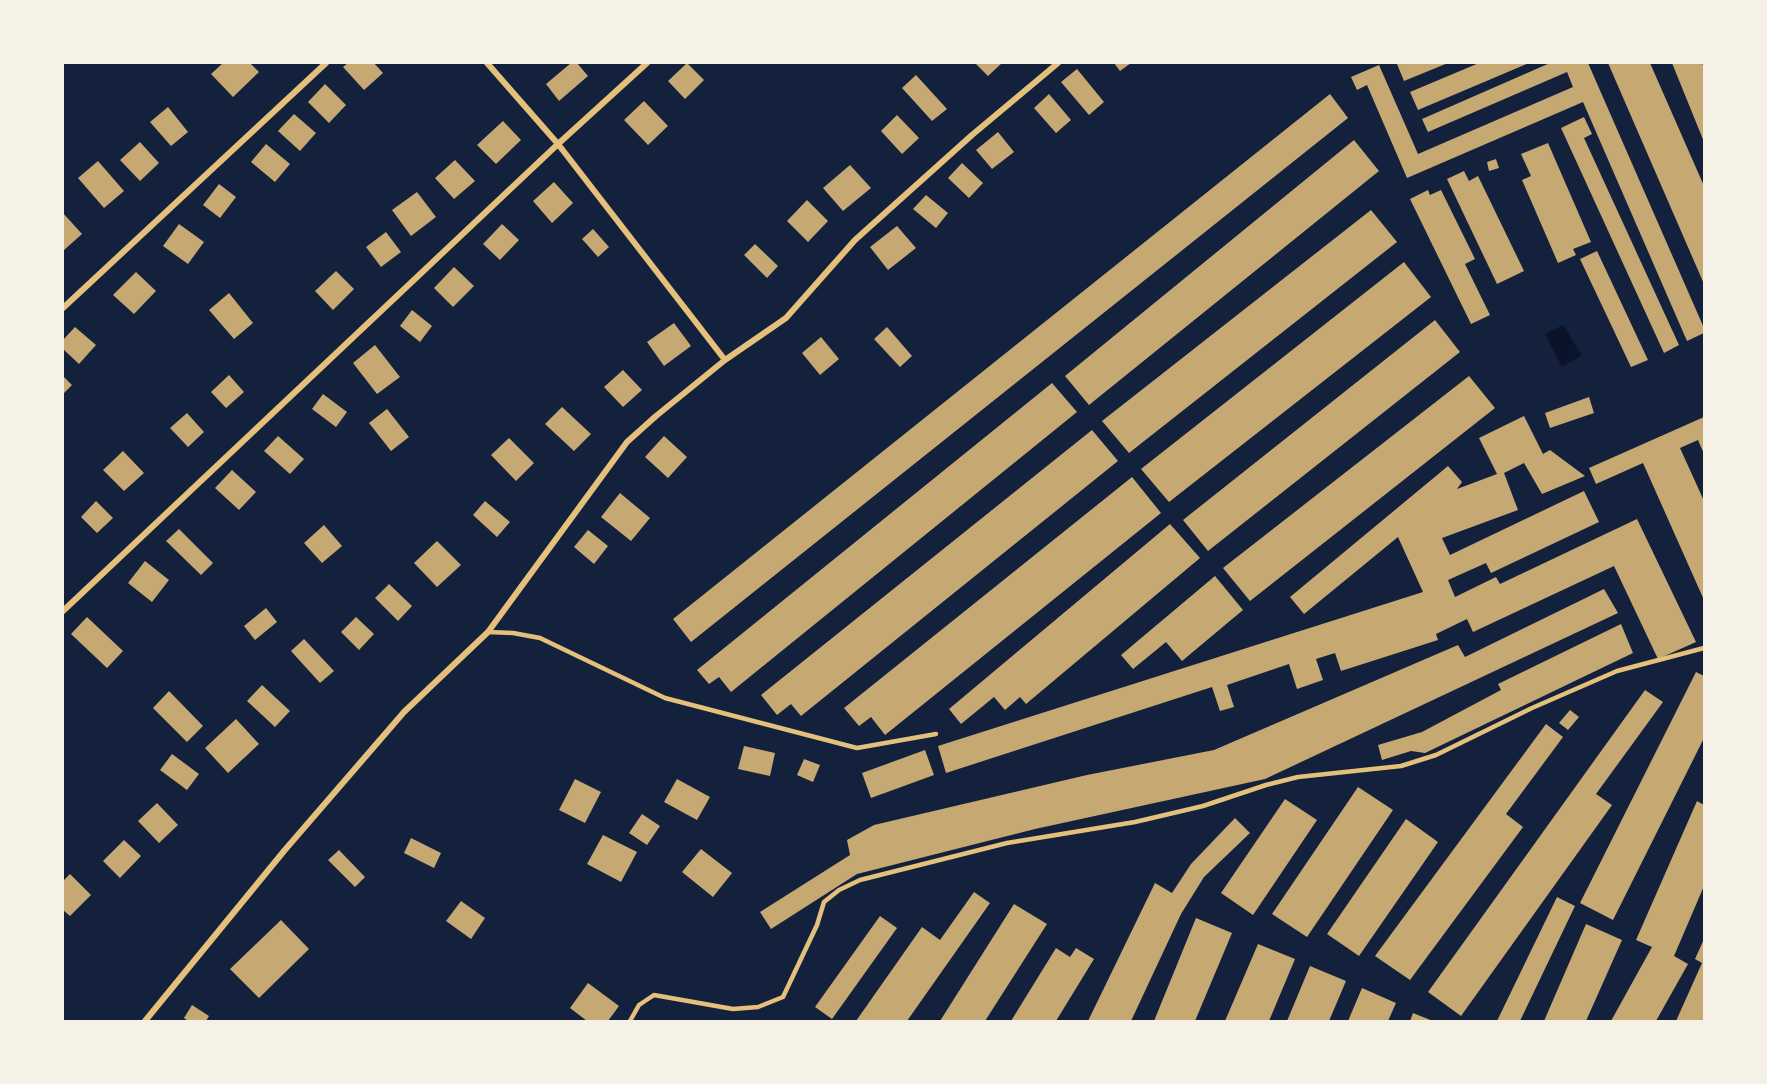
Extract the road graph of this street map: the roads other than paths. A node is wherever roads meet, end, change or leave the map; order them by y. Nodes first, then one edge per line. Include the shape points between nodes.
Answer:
1 (326, 63) edge
2 (487, 63) edge
3 (647, 63) edge
4 (1058, 63) edge
5 (558, 144) junction
6 (63, 308) edge
7 (725, 360) junction
8 (63, 611) edge
9 (488, 632) junction
10 (1704, 648) edge
11 (936, 734) dead end
12 (145, 1021) edge
13 (630, 1021) edge

1 - 6 street
2 - 5 street
3 - 5 street
4 - 7 street via 855,240 786,318
5 - 7 street
5 - 8 street
7 - 9 street via 627,442
9 - 11 lane via 540,638 665,698 857,748
9 - 12 street via 404,712
10 - 13 lane via 1617,671 1436,755 1401,766 1298,777 1135,822 1007,843 860,880 824,902 783,997 758,1007 733,1009 654,995 639,1005

